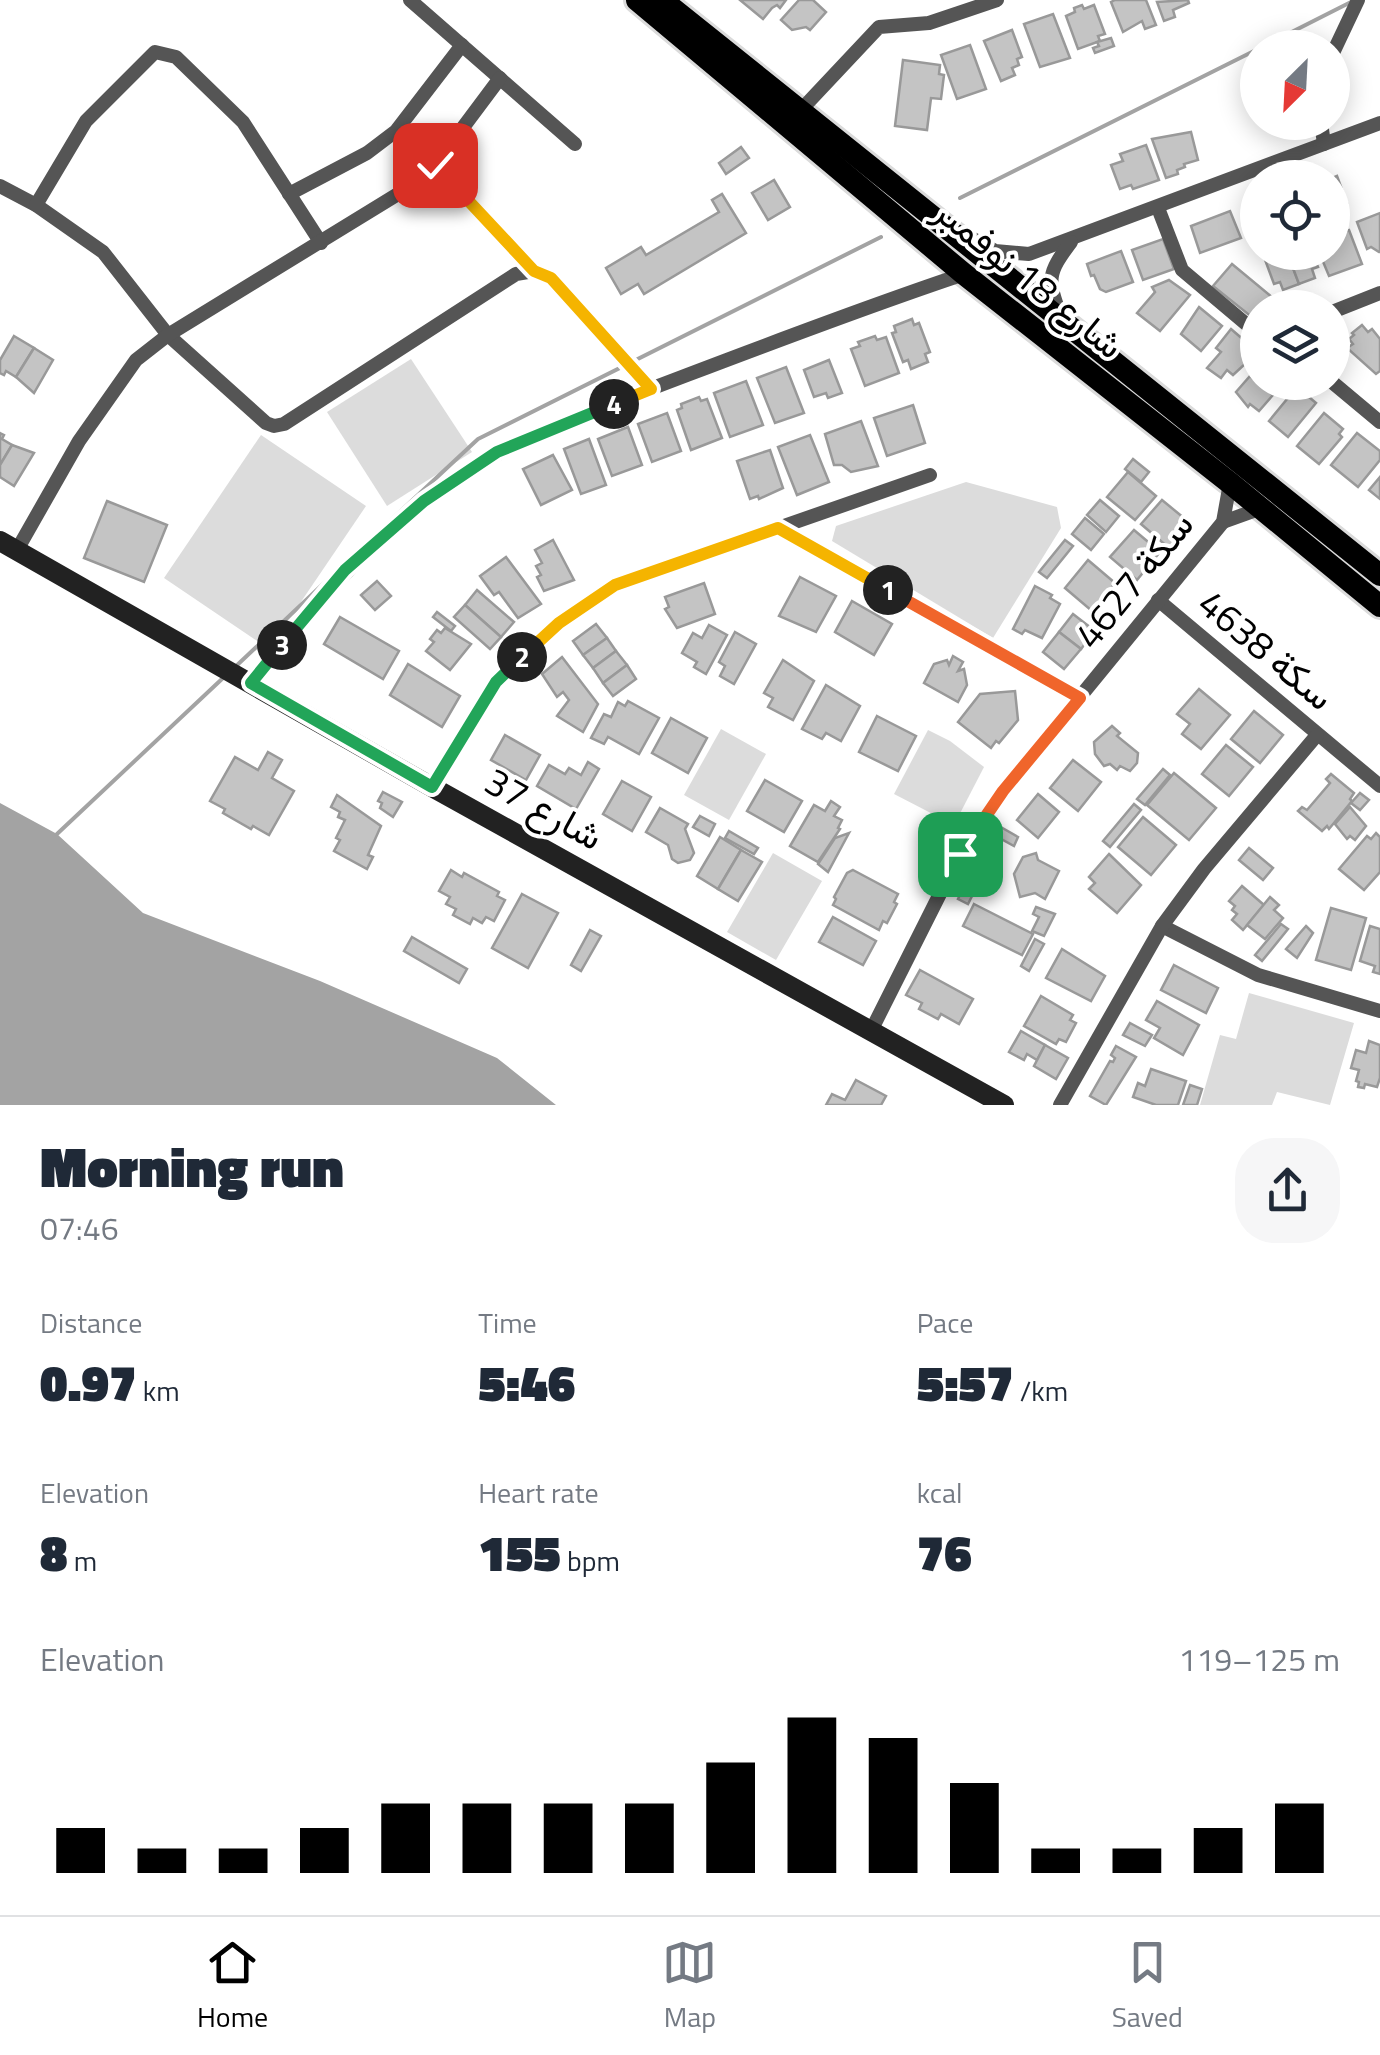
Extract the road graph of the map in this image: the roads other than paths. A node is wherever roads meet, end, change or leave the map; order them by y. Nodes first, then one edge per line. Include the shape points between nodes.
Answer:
1 (410, 0) edge
2 (637, 0) edge
3 (662, 0) edge
4 (997, 0) edge
5 (1358, 0) edge
6 (1344, 30) edge
7 (462, 45) junction
8 (500, 78) junction
9 (800, 112) junction
10 (1380, 123) edge
11 (1323, 140) edge
12 (575, 144) dead end
13 (1324, 144) junction
14 (435, 165) junction
15 (0, 186) edge
16 (289, 194) junction
17 (36, 204) junction
18 (1158, 208) junction
19 (935, 220) junction
20 (1072, 240) junction
21 (320, 244) junction
22 (534, 271) junction
23 (964, 274) junction
24 (1380, 293) edge
25 (1350, 305) edge
26 (1240, 319) edge
27 (1062, 323) junction
28 (168, 335) junction
29 (651, 389) junction
30 (1350, 397) edge
31 (1380, 422) edge
32 (930, 475) dead end
33 (1230, 483) junction
34 (1262, 508) junction
35 (1223, 522) junction
36 (778, 528) junction
37 (8, 546) edge
38 (1380, 575) edge
39 (1158, 600) junction
40 (1380, 606) edge
41 (251, 683) junction
42 (1080, 698) junction
43 (1317, 735) junction
44 (1380, 786) edge
45 (432, 787) junction
46 (1162, 926) junction
47 (1380, 1010) edge
48 (871, 1031) junction
49 (1004, 1105) edge
50 (1060, 1105) edge

1 - 7 street
2 - 23 main road, شارع 18 نوفمبر
3 - 9 main road, شارع 18 نوفمبر
4 - 9 street via 929,24 878,27
5 - 6 street
7 - 8 street
7 - 16 street via 396,131
8 - 12 street
8 - 14 street
9 - 19 main road, شارع 18 نوفمبر
10 - 13 street
11 - 13 street
13 - 18 street
14 - 21 street
14 - 22 street
15 - 17 street
16 - 17 street via 243,122 176,56 155,52 86,121
16 - 21 street
17 - 28 street via 102,252
18 - 20 street
18 - 26 street via 1182,270
19 - 20 street via 995,251 1029,254
19 - 27 main road, شارع 18 نوفمبر
20 - 27 street via 1052,268 1051,292
21 - 28 street
22 - 28 street via 516,274 274,426
22 - 29 street via 551,278
23 - 29 street
23 - 33 main road, شارع 18 نوفمبر
24 - 25 street
27 - 38 main road, شارع 18 نوفمبر
28 - 37 street via 136,360
29 - 41 street via 497,452 424,501 345,570
30 - 31 street
32 - 36 street
33 - 34 main road, شارع 18 نوفمبر
33 - 35 street, سكة 4627
34 - 35 street, سكة 4627
34 - 40 main road, شارع 18 نوفمبر
35 - 39 street, سكة 4627
36 - 42 street
36 - 45 street via 615,585 559,623 496,682
37 - 41 street, شارع 37
39 - 42 street, سكة 4627
39 - 43 street, سكة 4638
41 - 45 street, شارع 37
42 - 48 street, سكة 4627 via 960,854
43 - 44 street, سكة 4638
43 - 46 street
45 - 48 street, شارع 37
46 - 47 street via 1258,975
46 - 50 street
48 - 49 street, شارع 37

